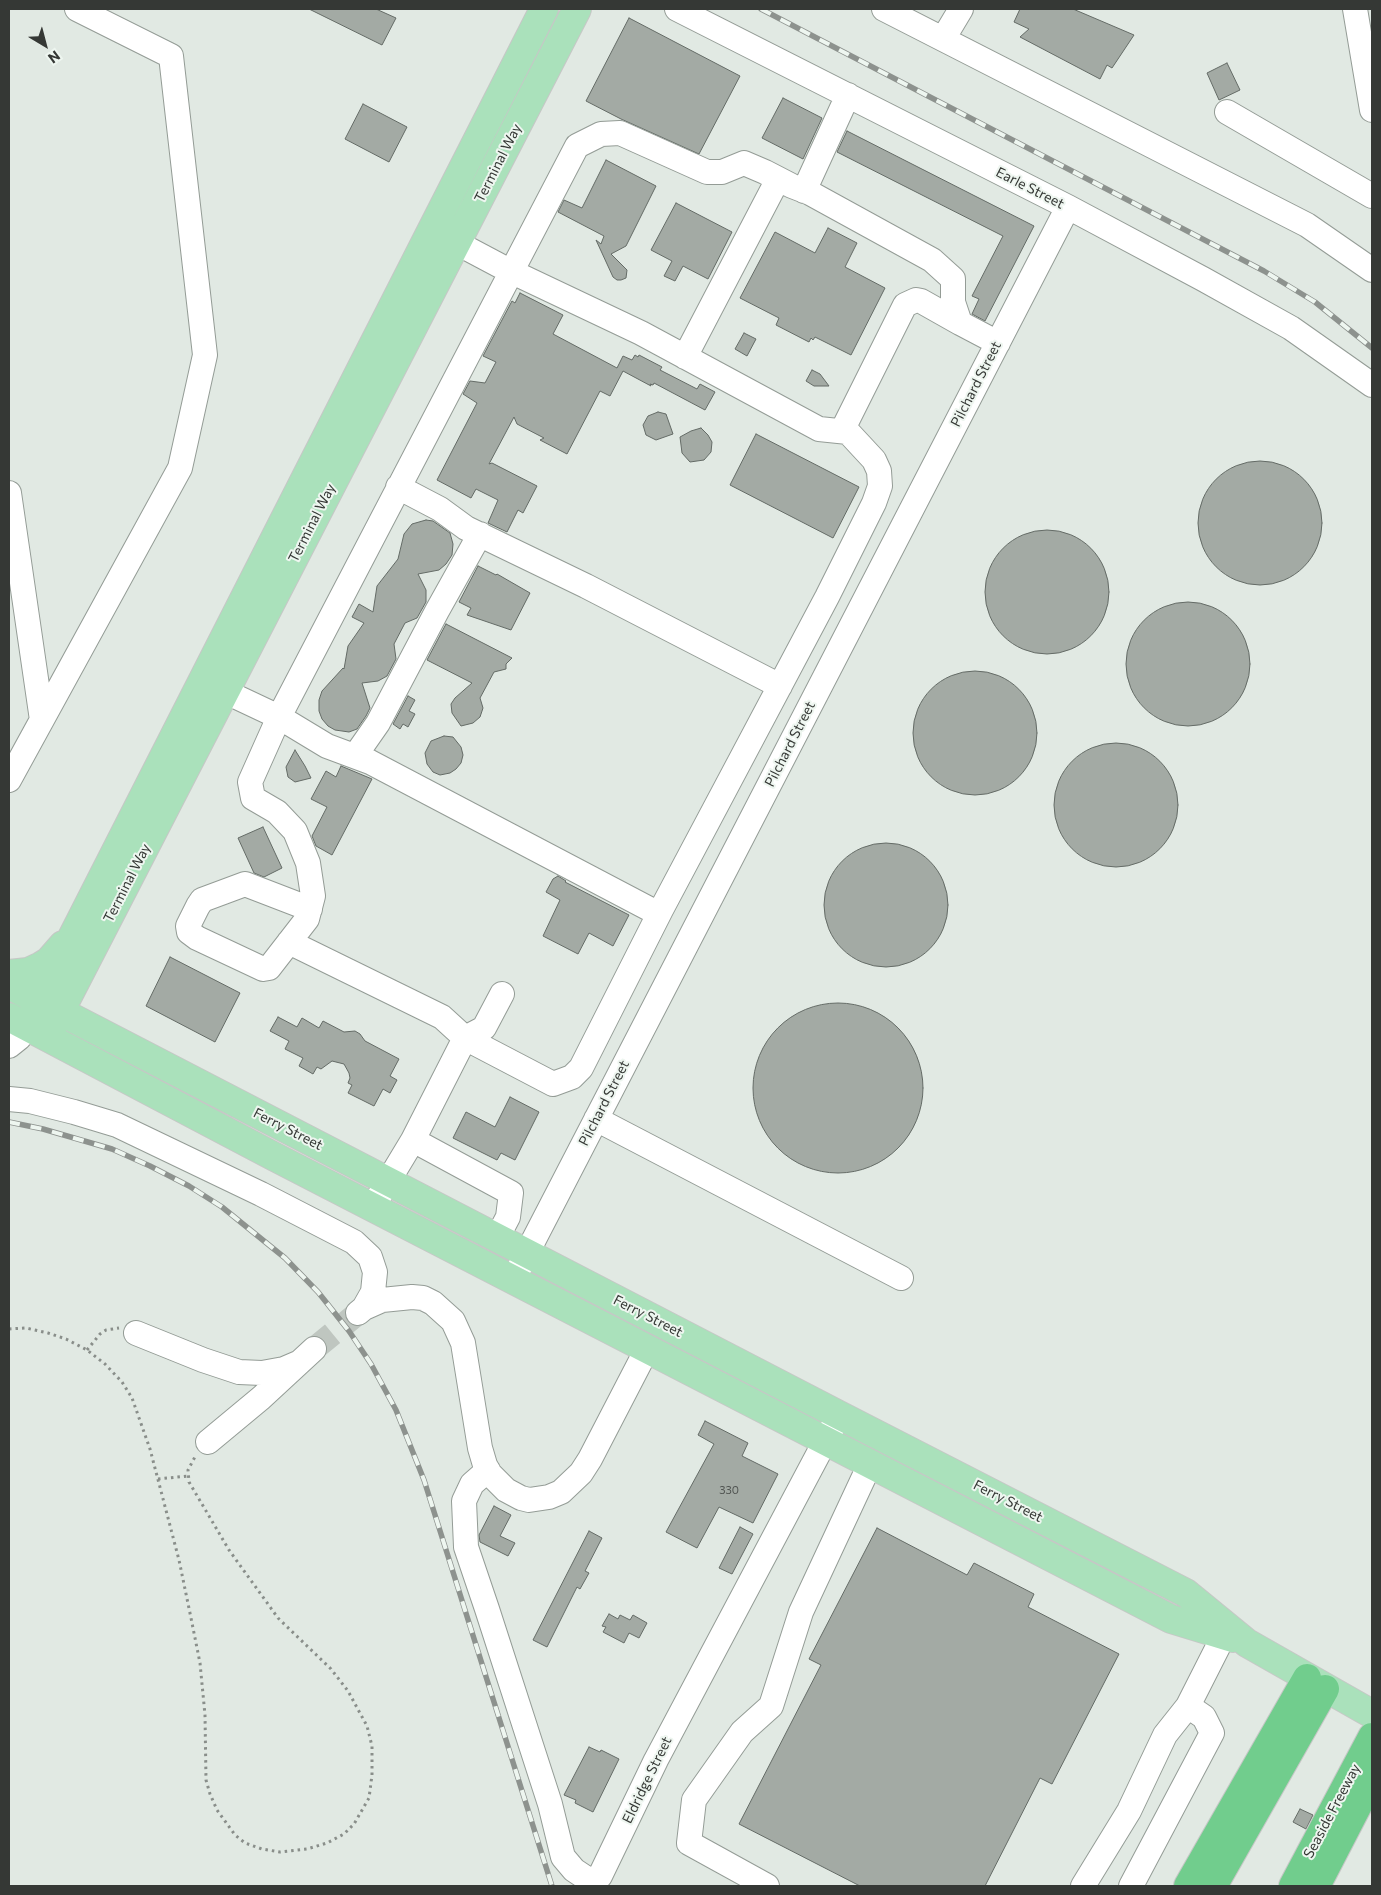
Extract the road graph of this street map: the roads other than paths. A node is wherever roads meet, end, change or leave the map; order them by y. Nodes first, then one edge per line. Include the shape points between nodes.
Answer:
1 (77, 9) edge
2 (544, 9) edge
3 (577, 9) edge
4 (677, 9) edge
5 (884, 9) edge
6 (961, 9) edge
7 (1355, 9) edge
8 (942, 39) junction
9 (848, 95) junction
10 (1372, 110) edge
11 (1227, 112) dead end
12 (778, 179) junction
13 (804, 191) junction
14 (1372, 196) edge
15 (1068, 207) junction
16 (457, 243) junction
17 (1372, 270) edge
18 (510, 272) junction
19 (960, 322) junction
20 (998, 343) junction
21 (685, 357) junction
22 (1372, 385) edge
23 (848, 432) junction
24 (398, 486) junction
25 (9, 493) edge
26 (480, 534) junction
27 (214, 686) junction
28 (780, 686) junction
29 (279, 717) junction
30 (42, 720) junction
31 (355, 756) junction
32 (9, 780) edge
33 (310, 909) junction
34 (659, 914) junction
35 (75, 931) junction
36 (289, 942) junction
37 (9, 974) edge
38 (9, 984) edge
39 (502, 994) dead end
40 (51, 1006) junction
41 (28, 1027) edge
42 (465, 1038) junction
43 (9, 1046) edge
44 (9, 1099) edge
45 (596, 1119) junction
46 (413, 1140) junction
47 (388, 1181) junction
48 (372, 1208) junction
49 (497, 1238) junction
50 (526, 1254) junction
51 (901, 1278) dead end
52 (514, 1280) junction
53 (136, 1333) road end
54 (647, 1349) junction
55 (839, 1415) junction
56 (826, 1441) junction
57 (208, 1442) road end
58 (870, 1464) junction
59 (488, 1470) junction
60 (1236, 1639) junction
61 (1316, 1683) junction
62 (1188, 1706) junction
63 (1372, 1714) edge
64 (1372, 1737) edge
65 (1372, 1778) edge
66 (589, 1883) edge
67 (767, 1886) edge
68 (1083, 1886) edge
69 (1131, 1886) edge
70 (1188, 1886) edge
71 (1213, 1886) edge
72 (1293, 1886) edge
73 (1316, 1886) edge

1 - 30 street via 171,56 205,355 180,468
2 - 27 main road, Terminal Way
3 - 16 main road, Terminal Way
4 - 9 street, Earle Street
5 - 8 street
6 - 8 street
7 - 10 street
8 - 17 street via 1307,224
9 - 13 street
9 - 15 street, Earle Street
11 - 14 street
12 - 13 street
12 - 18 street via 744,163 722,172 708,172 620,133 601,134 577,146
12 - 21 street
13 - 19 street via 932,260 953,279 952,302
15 - 20 street, Pilchard Street
15 - 22 street, Earle Street via 1291,328
16 - 18 street
16 - 27 main road, Terminal Way
18 - 21 street
18 - 24 street
19 - 20 street
19 - 23 street via 921,301 905,304 845,425
20 - 45 street, Pilchard Street
21 - 23 street via 819,429
23 - 28 street via 874,460 880,486
24 - 26 street
24 - 29 street
25 - 30 street
26 - 28 street
26 - 31 street via 378,723
27 - 29 street
27 - 35 main road, Terminal Way
27 - 40 main road, Terminal Way
28 - 34 street
29 - 31 street via 327,746
29 - 33 street via 250,782 253,798 277,812 295,831 308,863 314,896
30 - 32 street
31 - 34 street
33 - 36 street via 307,919
33 - 36 street via 245,884 202,900 188,926 196,938 263,969 269,968
34 - 42 street via 593,1047 572,1077 553,1084
35 - 37 main road via 49,961 28,972
35 - 40 main road, Terminal Way
36 - 42 street via 442,1017
38 - 40 main road
39 - 42 street via 484,1028
40 - 41 main road, Terminal Way
40 - 47 main road, Ferry Street
41 - 43 street
41 - 48 main road, Ferry Street
42 - 46 street
44 - 59 street via 30,1101 117,1125 354,1242 370,1257 375,1272 374,1292 361,1311 382,1300 399,1297 423,1298 433,1303 453,1322 463,1343 480,1448
45 - 50 street, Pilchard Street
45 - 51 street
46 - 47 street
46 - 49 street via 510,1193 508,1217
47 - 48 street
47 - 49 main road, Ferry Street
48 - 52 main road, Ferry Street
49 - 50 main road, Ferry Street
50 - 52 street, Pilchard Street
50 - 55 main road, Ferry Street
52 - 54 main road, Ferry Street
53 - 57 street via 239,1372 262,1373 284,1368 306,1356
54 - 56 main road, Ferry Street
54 - 59 street via 582,1473 561,1492 537,1500 521,1498 506,1490
55 - 56 street, Eldridge Street
55 - 60 main road, Ferry Street via 1186,1593
56 - 58 main road, Ferry Street
56 - 66 street, Eldridge Street via 656,1760 600,1876
58 - 60 main road, Ferry Street via 1171,1619
58 - 67 street via 801,1612 771,1706 742,1732 694,1800 688,1843
59 - 66 street, Eldridge Street via 472,1484 464,1501 466,1548 550,1804 563,1856
60 - 61 main road, Ferry Street
60 - 62 street
61 - 63 main road, Ferry Street
61 - 70 highway
61 - 71 highway
62 - 68 street via 1165,1736 1129,1811
62 - 69 street via 1204,1717 1212,1733
64 - 72 highway, Seaside Freeway
65 - 73 highway, Seaside Freeway

